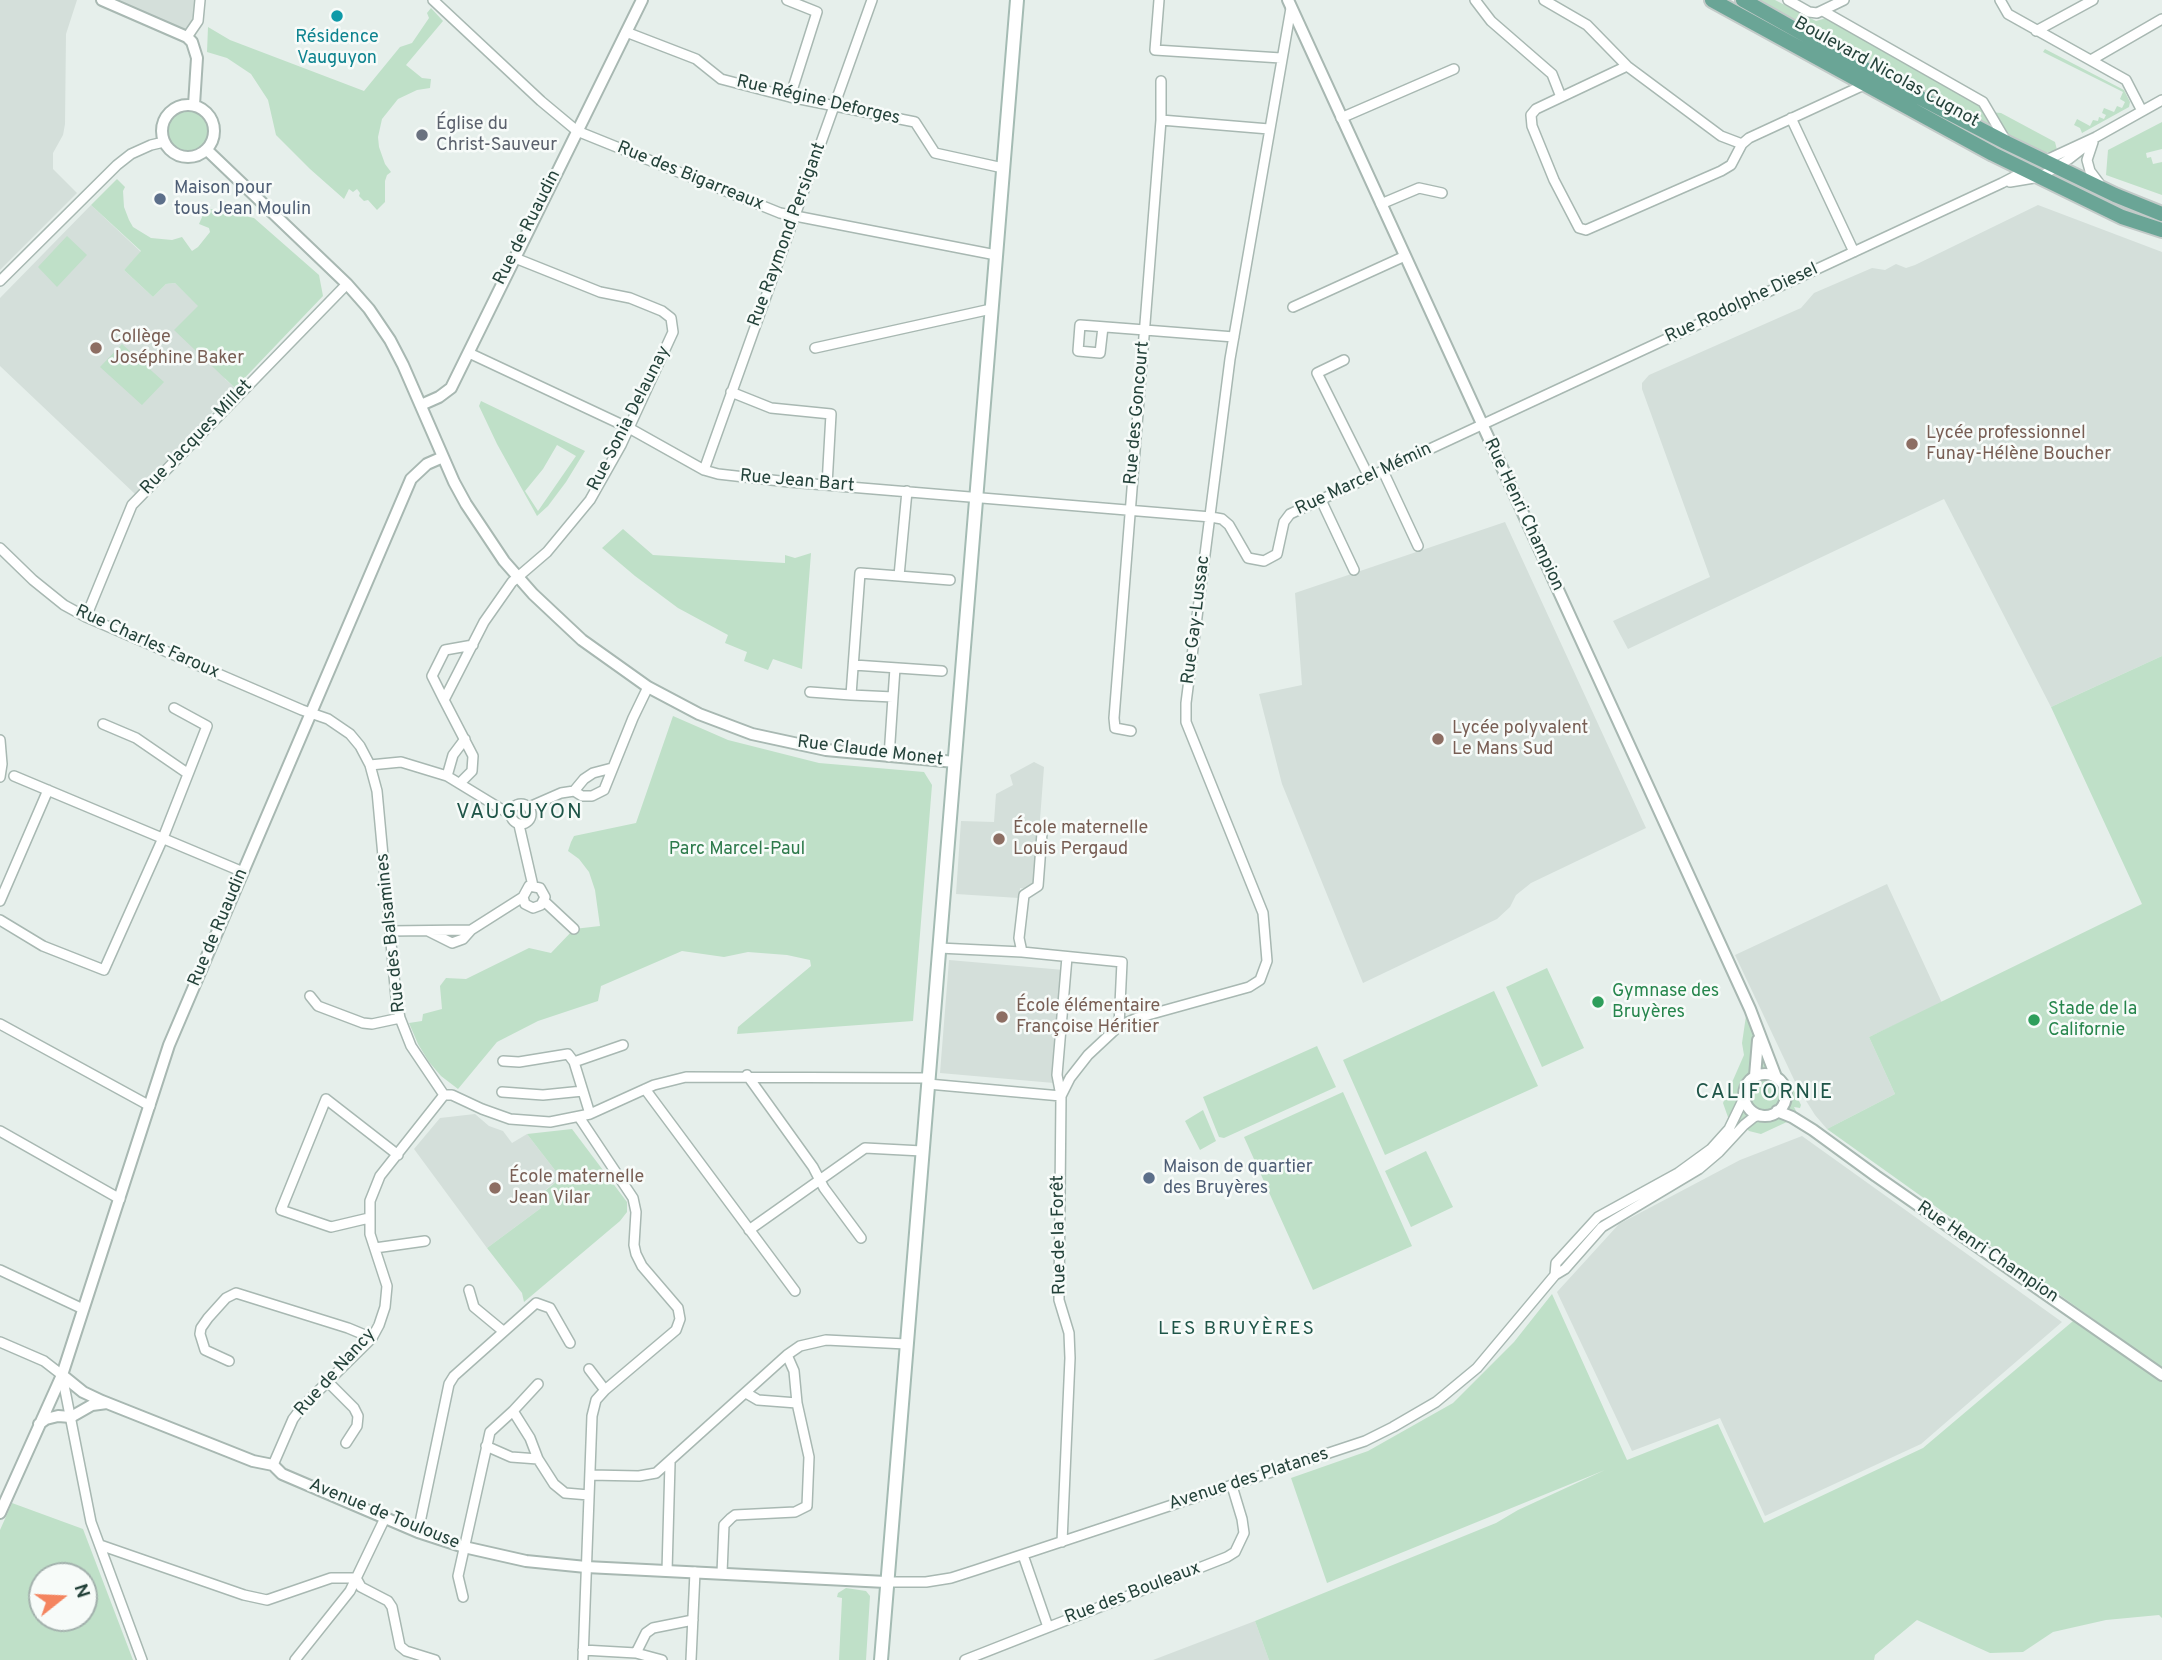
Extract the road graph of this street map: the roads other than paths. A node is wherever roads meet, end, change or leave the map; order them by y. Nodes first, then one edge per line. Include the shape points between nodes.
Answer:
1 (102, 0) edge
2 (200, 0) edge
3 (433, 0) edge
4 (642, 0) edge
5 (787, 0) edge
6 (872, 0) edge
7 (1017, 0) edge
8 (1159, 0) edge
9 (1475, 0) edge
10 (1544, 0) edge
11 (1712, 0) edge
12 (1743, 0) edge
13 (1788, 0) edge
14 (1844, 0) edge
15 (2000, 0) edge
16 (2093, 0) edge
17 (1289, 4) edge
18 (1823, 11) junction
19 (2162, 19) edge
20 (2036, 31) junction
21 (626, 32) junction
22 (187, 37) junction
23 (1281, 58) junction
24 (2091, 60) junction
25 (1627, 66) junction
26 (1454, 69) dead end
27 (1161, 81) dead end
28 (1866, 84) junction
29 (790, 97) junction
30 (1561, 97) junction
31 (2162, 100) edge
32 (194, 105) junction
33 (834, 106) junction
34 (2142, 111) junction
35 (1341, 118) junction
36 (1791, 118) junction
37 (1161, 120) junction
38 (1269, 129) junction
39 (578, 131) junction
40 (2096, 137) junction
41 (164, 142) junction
42 (1742, 144) junction
43 (2010, 144) junction
44 (207, 150) junction
45 (2005, 160) junction
46 (2050, 164) junction
47 (1003, 168) junction
48 (2033, 174) junction
49 (2002, 183) junction
50 (1442, 193) dead end
51 (2115, 195) junction
52 (1381, 204) junction
53 (2162, 214) edge
54 (793, 217) junction
55 (2162, 230) edge
56 (1854, 251) junction
57 (996, 255) junction
58 (1405, 257) junction
59 (515, 258) junction
60 (0, 281) edge
61 (347, 284) junction
62 (1293, 307) dead end
63 (992, 309) junction
64 (1102, 327) dead end
65 (1145, 330) junction
66 (1234, 337) junction
67 (815, 348) dead end
68 (469, 353) junction
69 (1344, 360) dead end
70 (731, 392) junction
71 (421, 405) junction
72 (1482, 426) junction
73 (629, 428) junction
74 (443, 457) junction
75 (704, 470) junction
76 (1383, 471) junction
77 (1369, 477) junction
78 (827, 485) junction
79 (907, 491) junction
80 (976, 497) junction
81 (1321, 500) junction
82 (1130, 510) junction
83 (1211, 517) junction
84 (1418, 546) dead end
85 (0, 548) edge
86 (1354, 570) dead end
87 (899, 576) junction
88 (518, 577) junction
89 (950, 580) dead end
90 (86, 617) junction
91 (473, 645) junction
92 (854, 665) junction
93 (895, 668) junction
94 (942, 671) dead end
95 (648, 687) junction
96 (810, 692) dead end
97 (852, 695) junction
98 (893, 698) junction
99 (444, 700) junction
100 (174, 708) dead end
101 (310, 713) junction
102 (103, 724) dead end
103 (1131, 731) dead end
104 (465, 739) junction
105 (0, 740) edge
106 (889, 757) junction
107 (955, 762) junction
108 (370, 765) junction
109 (612, 768) junction
110 (187, 773) junction
111 (14, 776) dead end
112 (447, 776) junction
113 (0, 777) edge
114 (460, 783) junction
115 (48, 790) junction
116 (574, 791) junction
117 (529, 807) junction
118 (511, 815) junction
119 (519, 824) junction
120 (1042, 833) dead end
121 (163, 838) junction
122 (243, 872) junction
123 (533, 886) junction
124 (523, 897) junction
125 (0, 901) edge
126 (544, 901) junction
127 (0, 920) edge
128 (573, 929) dead end
129 (390, 931) junction
130 (939, 948) junction
131 (1022, 952) junction
132 (1067, 957) junction
133 (310, 996) dead end
134 (400, 1018) junction
135 (0, 1024) edge
136 (1119, 1026) junction
137 (1758, 1030) junction
138 (623, 1045) dead end
139 (503, 1061) dead end
140 (574, 1062) junction
141 (747, 1075) junction
142 (1755, 1076) junction
143 (1776, 1077) junction
144 (928, 1081) junction
145 (645, 1089) junction
146 (583, 1091) junction
147 (502, 1092) dead end
148 (1786, 1094) junction
149 (444, 1095) junction
150 (1061, 1096) junction
151 (1744, 1098) junction
152 (149, 1106) junction
153 (1777, 1111) junction
154 (590, 1114) junction
155 (1761, 1115) junction
156 (579, 1117) junction
157 (1814, 1130) junction
158 (0, 1131) edge
159 (922, 1152) junction
160 (398, 1155) junction
161 (820, 1179) junction
162 (120, 1199) junction
163 (369, 1218) junction
164 (749, 1230) junction
165 (861, 1238) dead end
166 (425, 1241) dead end
167 (375, 1248) junction
168 (0, 1270) edge
169 (1555, 1275) junction
170 (469, 1290) dead end
171 (794, 1291) dead end
172 (83, 1309) junction
173 (503, 1331) junction
174 (372, 1338) junction
175 (0, 1342) edge
176 (570, 1343) dead end
177 (906, 1344) junction
178 (787, 1355) junction
179 (229, 1361) dead end
180 (589, 1368) dead end
181 (62, 1375) junction
182 (2162, 1375) edge
183 (328, 1381) junction
184 (538, 1384) dead end
185 (605, 1390) junction
186 (746, 1393) junction
187 (107, 1403) junction
188 (797, 1403) junction
189 (513, 1411) junction
190 (71, 1417) junction
191 (39, 1424) junction
192 (346, 1443) dead end
193 (486, 1446) junction
194 (538, 1459) junction
195 (670, 1463) junction
196 (273, 1465) junction
197 (590, 1475) junction
198 (1232, 1486) junction
199 (589, 1495) junction
200 (0, 1513) edge
201 (385, 1518) junction
202 (418, 1532) junction
203 (1062, 1542) junction
204 (100, 1545) junction
205 (464, 1547) junction
206 (1023, 1555) junction
207 (586, 1567) junction
208 (667, 1571) junction
209 (695, 1572) junction
210 (722, 1573) junction
211 (356, 1578) junction
212 (886, 1582) junction
213 (463, 1597) dead end
214 (693, 1620) junction
215 (1048, 1627) junction
216 (636, 1653) junction
217 (583, 1655) edge
218 (142, 1660) edge
219 (295, 1660) edge
220 (435, 1660) edge
221 (662, 1660) edge
222 (691, 1660) edge
223 (881, 1660) edge
224 (964, 1660) edge

1 - 22 street
2 - 22 street via 198,21
3 - 39 street, Rue des Bigarreaux
4 - 21 street, Rue de Ruaudin
5 - 29 street via 817,12
6 - 33 street, Rue Raymond Persigant
7 - 47 main road
8 - 23 street via 1155,50
9 - 30 street via 1491,22 1552,74
10 - 25 street via 1587,25
11 - 28 main road, Boulevard Nicolas Cugnot
12 - 43 main road, Boulevard Nicolas Cugnot
13 - 18 street via 1809,12
14 - 18 street
15 - 20 street via 2008,14
16 - 20 street
17 - 23 street, Rue Gay-Lussac
17 - 35 street, Rue Henri Champion
18 - 43 street via 1983,102
19 - 24 street
20 - 24 street
21 - 29 street, Rue Régine Deforges via 696,59 721,79
21 - 39 street, Rue de Ruaudin
22 - 32 street via 197,58
23 - 38 street, Rue Gay-Lussac
24 - 34 street via 2126,80
25 - 30 street
25 - 42 street via 1721,136
26 - 35 street
27 - 37 street, Rue des Goncourt
28 - 36 street
28 - 45 main road, Boulevard Nicolas Cugnot
29 - 33 street, Rue Régine Deforges
30 - 42 street via 1536,108 1532,126 1554,180 1579,228 1586,230 1704,180 1731,164
31 - 34 street
32 - 41 street via 178,106 168,114 162,128
32 - 44 street via 204,109 214,125 214,140
33 - 47 street, Rue Régine Deforges via 915,122 935,153
33 - 54 street, Rue Raymond Persigant
34 - 40 street
35 - 52 street, Rue Henri Champion
36 - 42 street
36 - 56 street
37 - 38 street
37 - 65 street, Rue des Goncourt
38 - 66 street, Rue Gay-Lussac
39 - 54 street, Rue des Bigarreaux
39 - 59 street, Rue de Ruaudin
40 - 46 street
40 - 51 street via 2087,160 2090,171
41 - 44 street via 181,157 195,157
41 - 60 street via 131,154 117,165
43 - 45 main road via 2016,156
43 - 46 main road, Boulevard Nicolas Cugnot
44 - 61 street, Rue Claude Monet
45 - 48 main road, Boulevard Nicolas Cugnot
46 - 48 street
46 - 48 street
46 - 51 main road, Boulevard Nicolas Cugnot
47 - 57 main road
48 - 49 street
48 - 49 street
48 - 55 main road, Boulevard Nicolas Cugnot via 2122,217
49 - 56 street, Rue Rodolphe Diesel
50 - 52 street via 1419,188
51 - 53 main road, Boulevard Nicolas Cugnot
52 - 58 street, Rue Henri Champion
54 - 57 street, Rue des Bigarreaux
54 - 70 street, Rue Raymond Persigant
56 - 72 street, Rue Rodolphe Diesel
57 - 63 main road
58 - 62 street
58 - 72 street, Rue Henri Champion
59 - 68 street, Rue de Ruaudin
59 - 73 street, Rue Sonia Delaunay via 600,292 649,305 671,318 670,339
61 - 71 street, Rue Claude Monet via 390,340
61 - 90 street, Rue Jacques Millet via 132,505
63 - 67 street
63 - 80 main road
64 - 65 street
65 - 66 street
65 - 82 street, Rue des Goncourt
66 - 83 street, Rue Gay-Lussac
68 - 71 street, Rue de Ruaudin via 451,388
68 - 73 street, Rue Jean Bart
69 - 77 street via 1317,373
70 - 75 street, Rue Raymond Persigant
70 - 78 street via 771,408 831,414
71 - 74 street, Rue Claude Monet
72 - 76 street, Rue Marcel Mémin
72 - 137 street, Rue Henri Champion
73 - 75 street, Rue Jean Bart
73 - 88 street, Rue Sonia Delaunay via 590,500 547,552
74 - 88 street, Rue Claude Monet via 466,504
74 - 101 street, Rue de Ruaudin via 411,479
75 - 78 street, Rue Jean Bart
76 - 77 street, Rue Marcel Mémin
76 - 84 street
77 - 81 street, Rue Marcel Mémin
78 - 79 street, Rue Jean Bart
79 - 80 street, Rue Jean Bart
79 - 87 street
80 - 82 street, Rue Jean Bart
80 - 107 main road
81 - 83 street, Rue Marcel Mémin via 1290,514 1277,554 1264,561 1248,558 1229,525
81 - 86 street
82 - 83 street, Rue Jean Bart
82 - 103 street, Rue des Goncourt via 1114,718 1115,728
83 - 136 street, Rue Gay-Lussac via 1186,722 1263,913 1268,961 1260,980 1249,987
85 - 90 street, Rue Charles Faroux via 52,598
87 - 89 street
87 - 92 street via 860,573
88 - 91 street, Rue Sonia Delaunay
88 - 95 street, Rue Claude Monet via 582,640
90 - 101 street, Rue Charles Faroux
91 - 99 street, Rue Sonia Delaunay
91 - 99 street via 445,650 432,676
92 - 93 street
92 - 97 street
93 - 94 street
93 - 98 street
95 - 106 street, Rue Claude Monet via 699,714 752,734
95 - 109 street
96 - 97 street
97 - 98 street
98 - 106 street
99 - 104 street
100 - 110 street via 208,726
101 - 108 street, Rue des Balsamines via 350,734
101 - 122 street, Rue de Ruaudin
102 - 110 street via 136,738
104 - 112 street via 453,755
104 - 114 street via 474,764
105 - 113 street
106 - 107 street, Rue Claude Monet
107 - 130 main road
108 - 112 street via 401,762
108 - 129 street, Rue des Balsamines via 377,791
109 - 116 street via 593,773
109 - 116 street via 599,794 582,796
110 - 121 street
111 - 115 street
112 - 114 street
114 - 118 street
115 - 121 street
115 - 125 street
116 - 117 street
117 - 118 street via 519,804
117 - 119 street via 530,819
118 - 119 street
119 - 123 street
120 - 131 street via 1038,886 1024,895
121 - 122 street
121 - 127 street via 104,971 43,946
122 - 152 street, Rue de Ruaudin via 169,1045
123 - 124 street via 526,888
123 - 126 street via 543,890
124 - 126 street via 533,908
124 - 129 street via 452,943 428,931
126 - 128 street
129 - 134 street, Rue des Balsamines
130 - 131 street
130 - 144 main road
131 - 132 street
132 - 136 street via 1122,962
132 - 150 street, Rue de la Forêt via 1057,1075
133 - 134 street via 318,1006 363,1023
134 - 149 street, Rue des Balsamines via 411,1046
135 - 152 street
136 - 150 street, Rue Gay-Lussac via 1087,1055
137 - 142 street, Rue Henri Champion
137 - 143 street, Rue Henri Champion
138 - 140 street
139 - 140 street via 568,1054
140 - 146 street
141 - 144 street
141 - 145 street via 686,1077
141 - 161 street
142 - 143 street
142 - 151 street via 1745,1086
143 - 148 street
144 - 150 street
144 - 159 main road
145 - 154 street
145 - 164 street
146 - 147 street via 543,1095
146 - 154 street
148 - 153 street
148 - 157 street, Rue Henri Champion
149 - 156 street via 519,1120 550,1122
149 - 160 street, Rue de Nancy
150 - 203 street, Rue de la Forêt via 1059,1300 1069,1333 1070,1358
151 - 155 street via 1750,1109
151 - 169 street, Avenue des Platanes via 1729,1129 1711,1149 1678,1173 1598,1217 1556,1263
152 - 162 street, Rue de Ruaudin
153 - 155 street
153 - 157 street, Rue Henri Champion
154 - 156 street
155 - 169 street, Avenue des Platanes via 1744,1125 1699,1169 1602,1227
156 - 185 street via 633,1198 636,1254 678,1308 680,1319 676,1330
157 - 182 street, Rue Henri Champion
158 - 162 street
159 - 161 street via 865,1148
159 - 177 main road
160 - 163 street, Rue de Nancy via 373,1190
160 - 163 street via 326,1099 281,1210 331,1227
161 - 164 street
161 - 165 street
162 - 172 street, Rue de Ruaudin
163 - 167 street, Rue de Nancy
164 - 171 street
166 - 167 street
167 - 174 street, Rue de Nancy via 387,1297
168 - 172 street
169 - 198 street, Avenue des Platanes via 1477,1368 1436,1402 1365,1441
170 - 173 street via 474,1307
172 - 181 street, Rue de Ruaudin
173 - 176 street via 536,1303 550,1308
173 - 202 street via 449,1384
174 - 179 street via 236,1293 208,1318 200,1334 205,1350
174 - 183 street, Rue de Nancy
175 - 181 street via 44,1361
177 - 178 street via 826,1340 810,1342
177 - 212 main road
178 - 186 street
178 - 188 street via 794,1371
180 - 185 street
181 - 187 street, Avenue de Toulouse
181 - 190 street
181 - 191 street, Rue de Ruaudin
183 - 192 street via 358,1416
183 - 196 street, Rue de Nancy via 293,1419
184 - 189 street
185 - 197 street via 596,1400 592,1416
186 - 188 street via 758,1400
186 - 195 street
187 - 190 street via 92,1405
187 - 196 street, Avenue de Toulouse
188 - 210 street via 809,1457 807,1506 795,1512 731,1518 724,1525
189 - 193 street via 490,1432
189 - 194 street
190 - 191 street via 58,1416
190 - 204 street via 87,1504
191 - 200 street, Rue de Ruaudin
193 - 194 street via 511,1457
193 - 205 street
194 - 199 street via 565,1493
195 - 197 street via 656,1473 639,1476
195 - 208 street
196 - 201 street, Avenue de Toulouse via 282,1474
197 - 199 street
198 - 203 street, Avenue des Platanes
198 - 215 street, Rue des Bouleaux via 1244,1533 1235,1552
199 - 207 street
201 - 202 street, Avenue de Toulouse
201 - 211 street
202 - 205 street, Avenue de Toulouse
203 - 206 street, Avenue des Platanes
204 - 211 street via 267,1600 331,1578
204 - 218 street
205 - 207 street, Avenue de Toulouse
205 - 213 street via 458,1576
206 - 212 street, Avenue des Platanes via 951,1578
206 - 215 street
207 - 208 street, Avenue de Toulouse
207 - 217 street
208 - 209 street, Avenue de Toulouse
209 - 210 street, Avenue de Toulouse
209 - 214 street
210 - 212 street, Avenue de Toulouse
211 - 219 street
211 - 220 street via 361,1587 392,1606 400,1646
212 - 223 main road
214 - 216 street via 653,1628
214 - 222 street
215 - 224 street, Rue des Bouleaux
216 - 217 street
216 - 221 street

